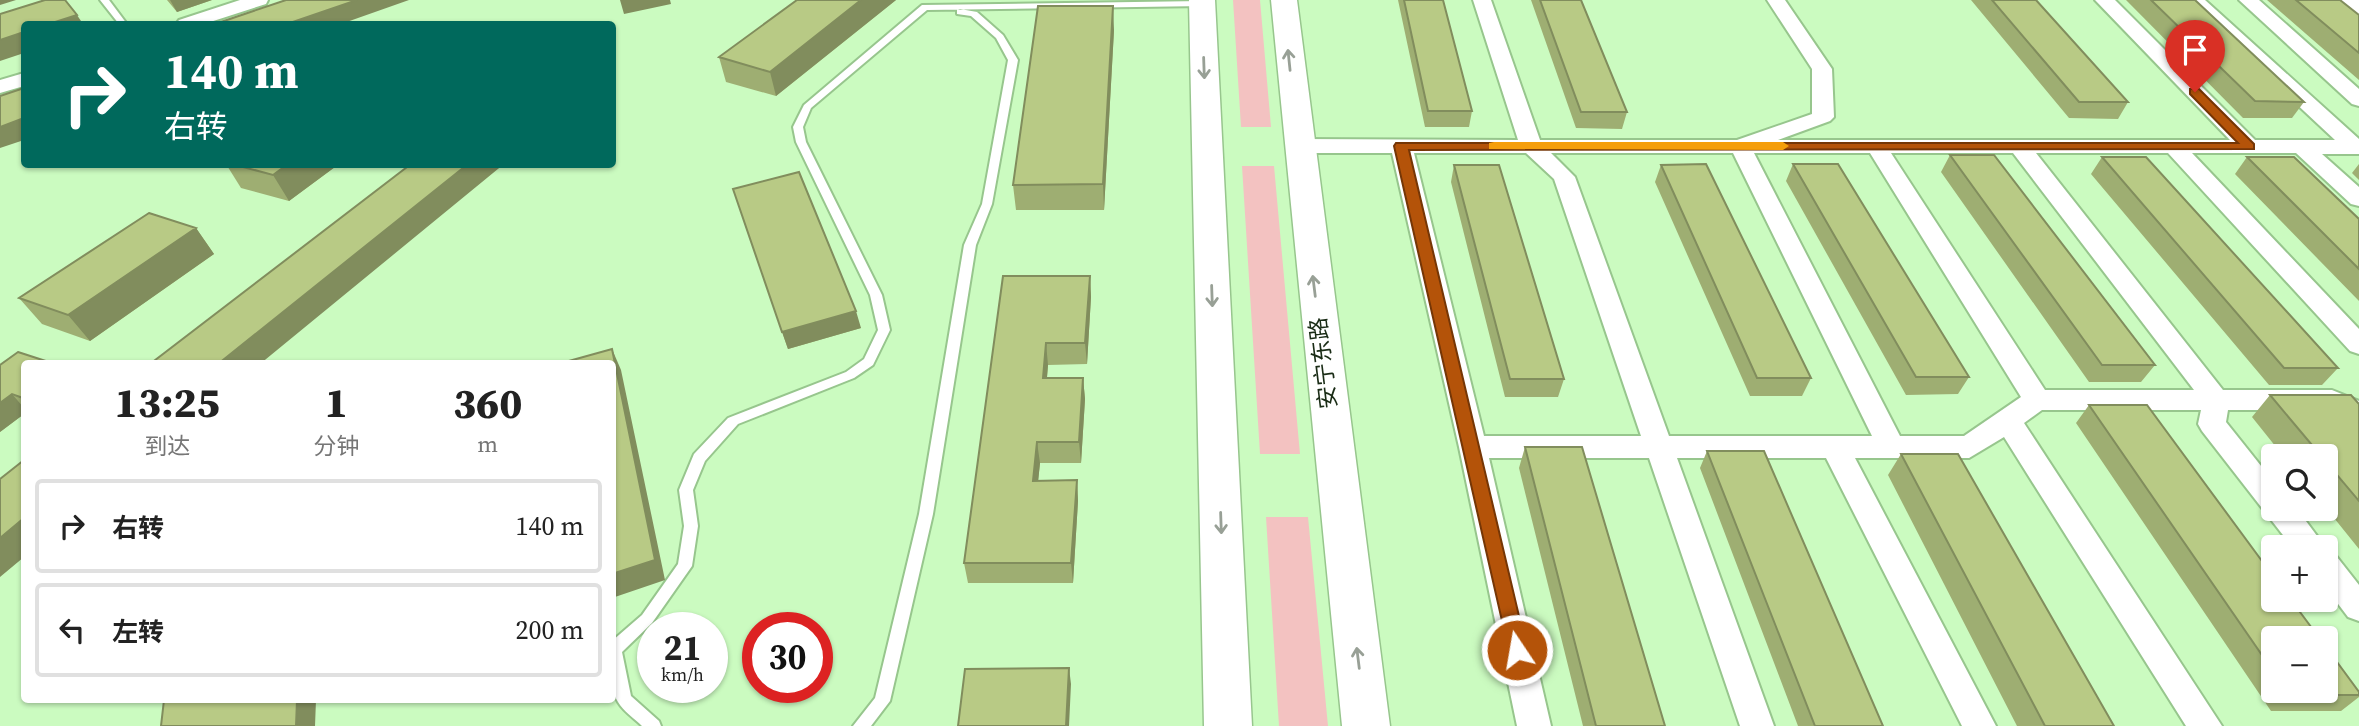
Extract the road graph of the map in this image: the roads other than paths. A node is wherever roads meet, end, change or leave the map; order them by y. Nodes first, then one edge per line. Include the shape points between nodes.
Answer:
1 (104, 0) edge
2 (259, 0) edge
3 (1283, 0) edge
4 (1482, 0) edge
5 (1776, 0) edge
6 (2104, 0) edge
7 (2194, 0) edge
8 (2248, 0) edge
9 (2348, 0) edge
10 (1202, 2) edge
11 (925, 7) junction
12 (2359, 9) edge
13 (121, 21) edge
14 (195, 21) edge
15 (21, 80) edge
16 (0, 87) edge
17 (2359, 100) edge
18 (1298, 146) junction
19 (1401, 146) junction
20 (1531, 146) junction
21 (1740, 146) junction
22 (1876, 146) junction
23 (2020, 146) junction
24 (2173, 146) junction
25 (2249, 147) junction
26 (2302, 147) junction
27 (2357, 147) edge
28 (2359, 200) edge
29 (2359, 345) edge
30 (2037, 400) junction
31 (2216, 400) junction
32 (2359, 412) edge
33 (2008, 420) junction
34 (1473, 447) junction
35 (1657, 447) junction
36 (1835, 447) junction
37 (1891, 447) junction
38 (2261, 486) edge
39 (2290, 521) edge
40 (2301, 535) edge
41 (2338, 581) edge
42 (2359, 608) edge
43 (616, 648) edge
44 (616, 664) edge
45 (653, 726) edge
46 (861, 726) edge
47 (1228, 726) edge
48 (1366, 726) edge
49 (1534, 726) edge
50 (1757, 726) edge
51 (1979, 726) edge
52 (2204, 726) edge

1 - 13 lane
2 - 14 street
18 -> 3 main road, 安宁东路
4 - 20 street
5 - 21 street via 1822,69 1823,117
6 - 25 street
7 - 27 street
8 - 17 street
9 - 12 street
10 - 11 lane
10 -> 47 main road
11 - 43 lane via 807,107 798,127 801,142 876,295 884,330 869,362 733,421 699,458 686,489 691,526 685,566 647,620
11 - 46 lane via 974,14 1000,37 1013,60 987,204 970,245 926,514 882,701
15 - 16 street
18 - 19 street
48 -> 18 main road, 安宁东路
19 - 20 street
19 - 34 street
20 - 21 street
20 - 35 street via 1564,177
21 - 22 street
21 - 37 street
22 - 23 street
22 - 30 street
23 - 24 street
23 - 31 street
24 - 25 street
24 - 29 street
25 - 26 street
26 - 27 street
26 - 28 street
30 - 31 street
30 - 33 street
31 - 32 street via 2333,400
31 - 38 street via 2212,424
33 - 37 street via 1969,447
33 - 52 street
34 - 35 street
34 - 49 street
35 - 36 street
35 - 50 street
36 - 37 street
36 - 51 street
39 - 40 street
41 - 42 street
44 - 45 lane via 624,699

